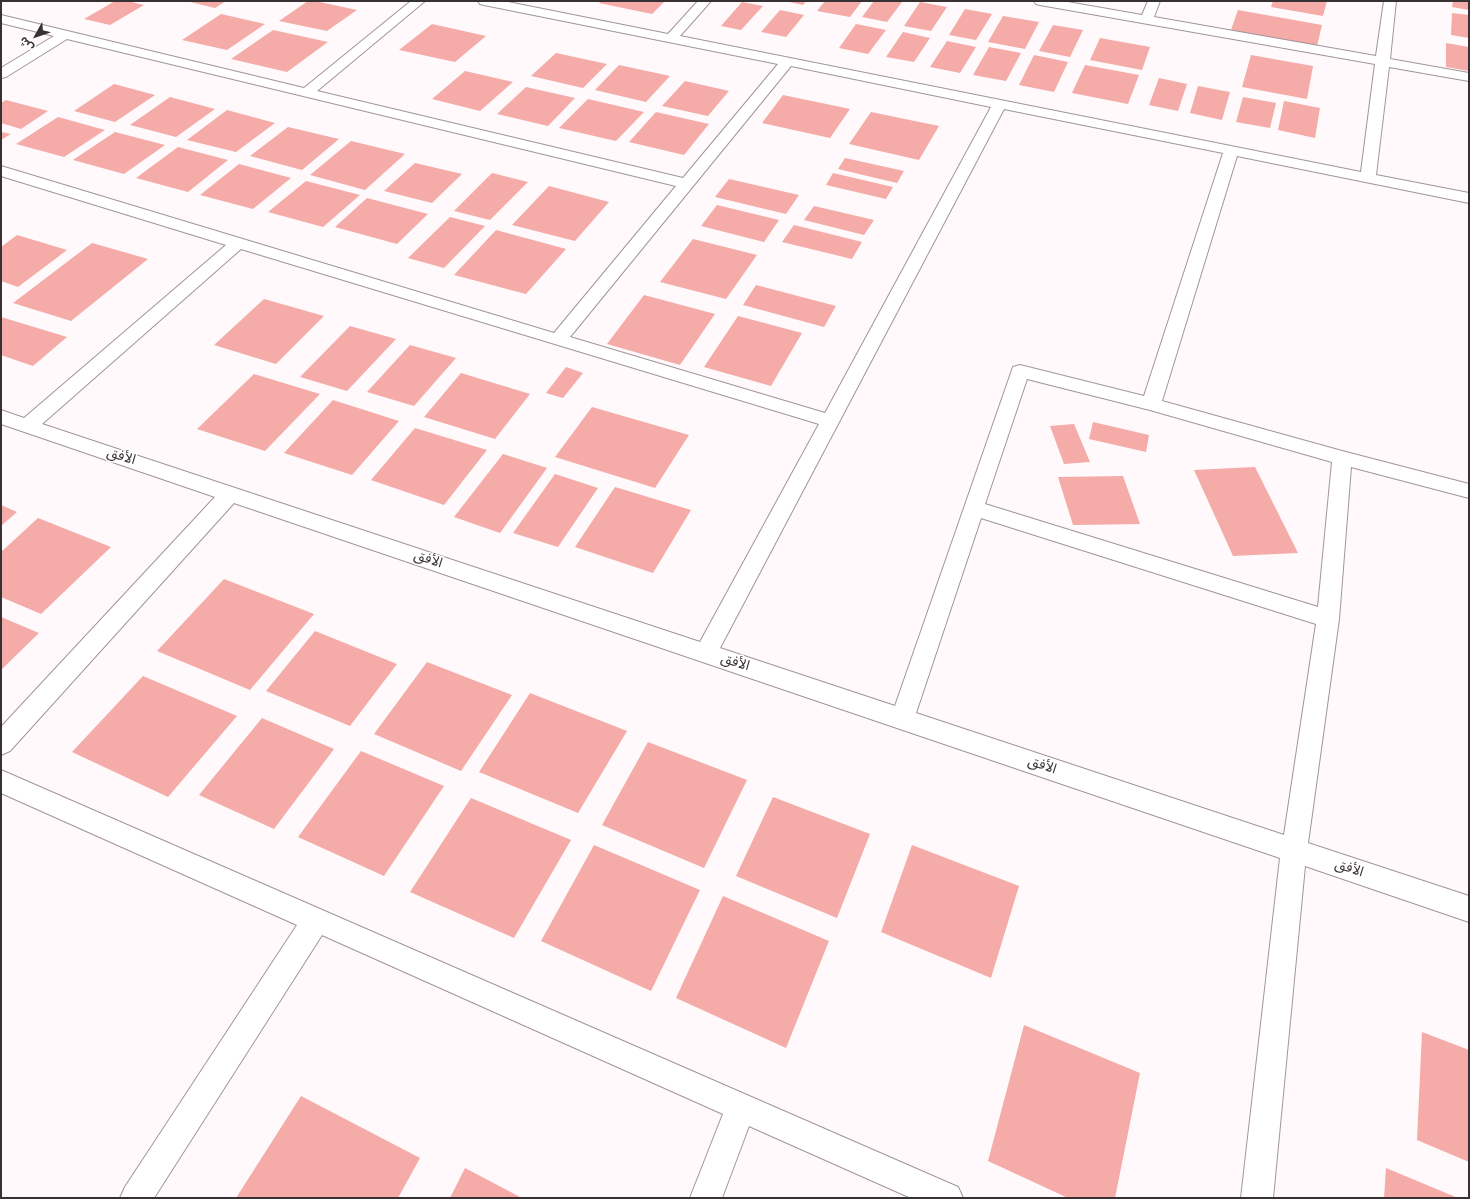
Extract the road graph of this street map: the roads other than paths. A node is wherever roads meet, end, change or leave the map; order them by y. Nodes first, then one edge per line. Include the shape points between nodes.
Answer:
1 (419, 1) edge
2 (484, 1) edge
3 (705, 1) edge
4 (1040, 1) edge
5 (1154, 1) edge
6 (1390, 1) edge
7 (1, 19) edge
8 (1147, 20) junction
9 (66, 34) junction
10 (671, 38) junction
11 (788, 62) junction
12 (1382, 62) junction
13 (1, 74) edge
14 (1469, 77) edge
15 (306, 92) junction
16 (1000, 104) junction
17 (1231, 150) junction
18 (1, 171) edge
19 (1368, 178) junction
20 (687, 184) junction
21 (1469, 198) edge
22 (238, 243) junction
23 (558, 340) junction
24 (1151, 404) junction
25 (1, 417) edge
26 (830, 420) junction
27 (27, 426) junction
28 (1342, 458) junction
29 (1469, 491) edge
30 (230, 494) junction
31 (974, 508) junction
32 (1328, 619) junction
33 (706, 653) junction
34 (902, 719) junction
35 (1, 744) edge
36 (1, 781) edge
37 (1294, 851) junction
38 (1469, 909) edge
39 (316, 920) junction
40 (741, 1108) junction
41 (136, 1198) edge
42 (706, 1198) edge
43 (947, 1198) edge
44 (1257, 1198) edge

1 - 15 street
2 - 10 street
3 - 10 street
4 - 8 street
5 - 8 street
6 - 12 street
7 - 9 street
8 - 12 street
9 - 13 street
9 - 15 street
10 - 11 street
11 - 16 street
11 - 20 street
12 - 14 street
12 - 19 street
15 - 20 street
16 - 17 street
16 - 26 street
17 - 19 street
17 - 24 street
18 - 22 street
19 - 21 street
20 - 23 street
22 - 23 street
22 - 27 street
23 - 26 street
24 - 28 street
24 - 31 street via 1020,371
25 - 27 street, الأفق
26 - 33 street
27 - 30 street, الأفق
28 - 29 street
28 - 32 street
30 - 33 street, الأفق
30 - 35 street
31 - 32 street
31 - 34 street
32 - 37 street
33 - 34 street, الأفق
34 - 37 street, الأفق
36 - 39 street
37 - 38 street, الأفق
37 - 44 street
39 - 40 street
39 - 41 street
40 - 42 street
40 - 43 street

